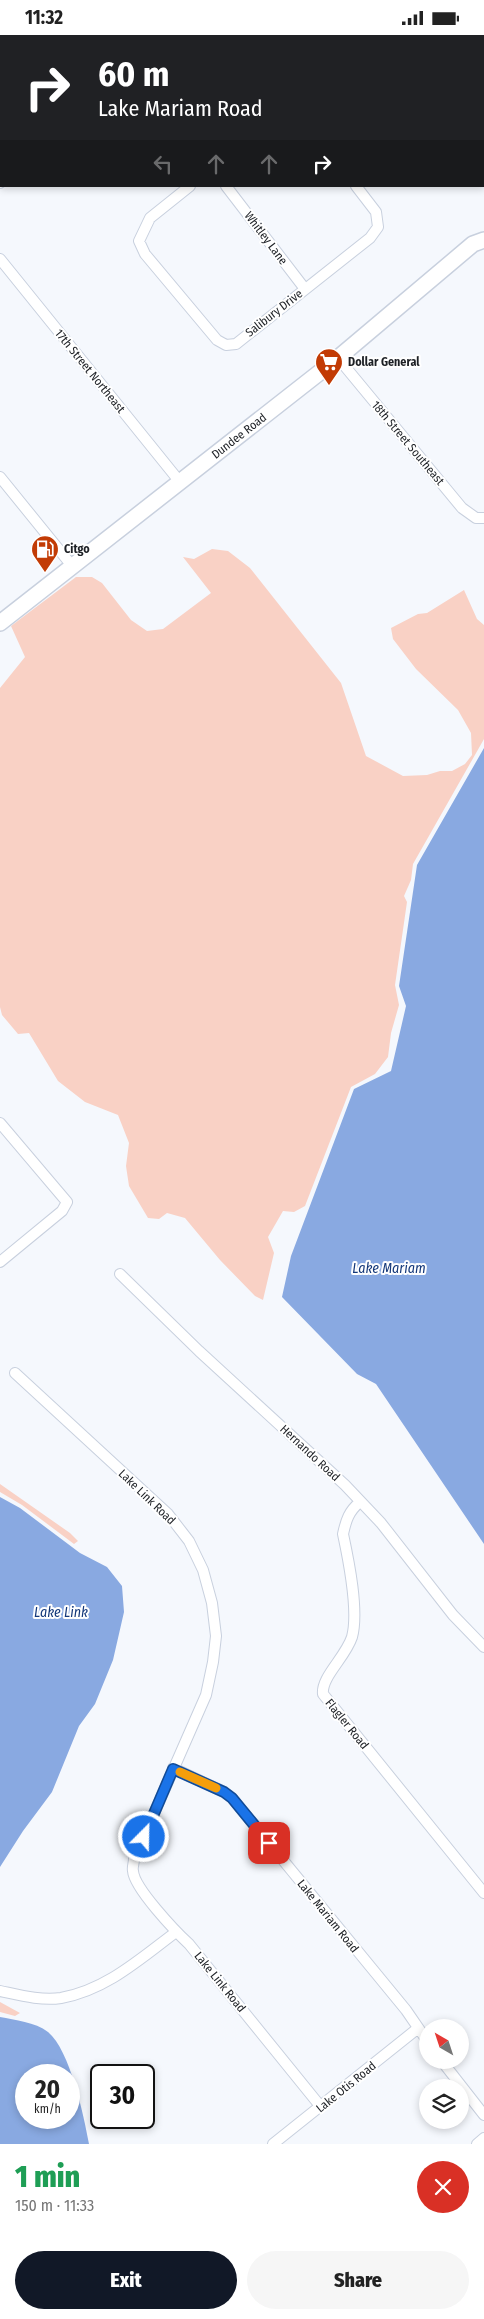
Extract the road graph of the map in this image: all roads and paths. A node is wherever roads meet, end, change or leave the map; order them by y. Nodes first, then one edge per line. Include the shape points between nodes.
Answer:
1 (189, 187) edge
2 (227, 187) edge
3 (357, 187) edge
4 (484, 227) edge
5 (479, 242) edge
6 (0, 259) edge
7 (305, 289) junction
8 (338, 358) junction
9 (0, 477) edge
10 (180, 482) junction
11 (484, 518) edge
12 (73, 567) junction
13 (0, 623) edge
14 (0, 1123) edge
15 (0, 1262) edge
16 (120, 1274) dead end
17 (15, 1373) dead end
18 (360, 1502) junction
19 (484, 1647) edge
20 (173, 1769) junction
21 (484, 1893) edge
22 (176, 1932) junction
23 (0, 1991) edge
24 (417, 2029) junction
25 (419, 2031) edge
26 (448, 2069) edge
27 (321, 2107) junction
28 (484, 2115) edge
29 (484, 2138) edge
30 (274, 2144) edge
31 (477, 2144) edge

1 - 7 street, Salibury Drive via 150,218 139,241 145,254 217,340 226,345 236,344
2 - 7 street, Whitley Lane
3 - 7 street, Salibury Drive via 376,212 378,227 370,238
4 - 5 main road, Dundee Road
5 - 8 main road, Dundee Road
6 - 10 street, 17th Street Northeast
8 - 10 main road, Dundee Road
8 - 11 street, 18th Street Southeast via 462,509 476,518
9 - 12 street
10 - 12 main road, Dundee Road
12 - 13 main road, Dundee Road
14 - 15 street via 67,1202 62,1211
16 - 18 street, Hernando Road via 199,1351 320,1460
17 - 20 street, Lake Link Road via 168,1514 189,1541 203,1570 212,1603 216,1637 214,1662 206,1695
18 - 19 street, Hernando Road via 453,1615
18 - 21 street, Flagler Road via 351,1509 343,1534 355,1623 344,1656 322,1686 323,1694
20 - 22 street, Lake Link Road via 136,1854 132,1873
20 - 24 street, Lake Mariam Road via 232,1798 406,2011
22 - 23 street via 119,1975 92,1989 60,1998
22 - 27 street, Lake Link Road
24 - 25 street, Lake Mariam Road
24 - 27 street, Lake Otis Road
26 - 28 street
27 - 30 street, Lake Otis Road
29 - 31 street

